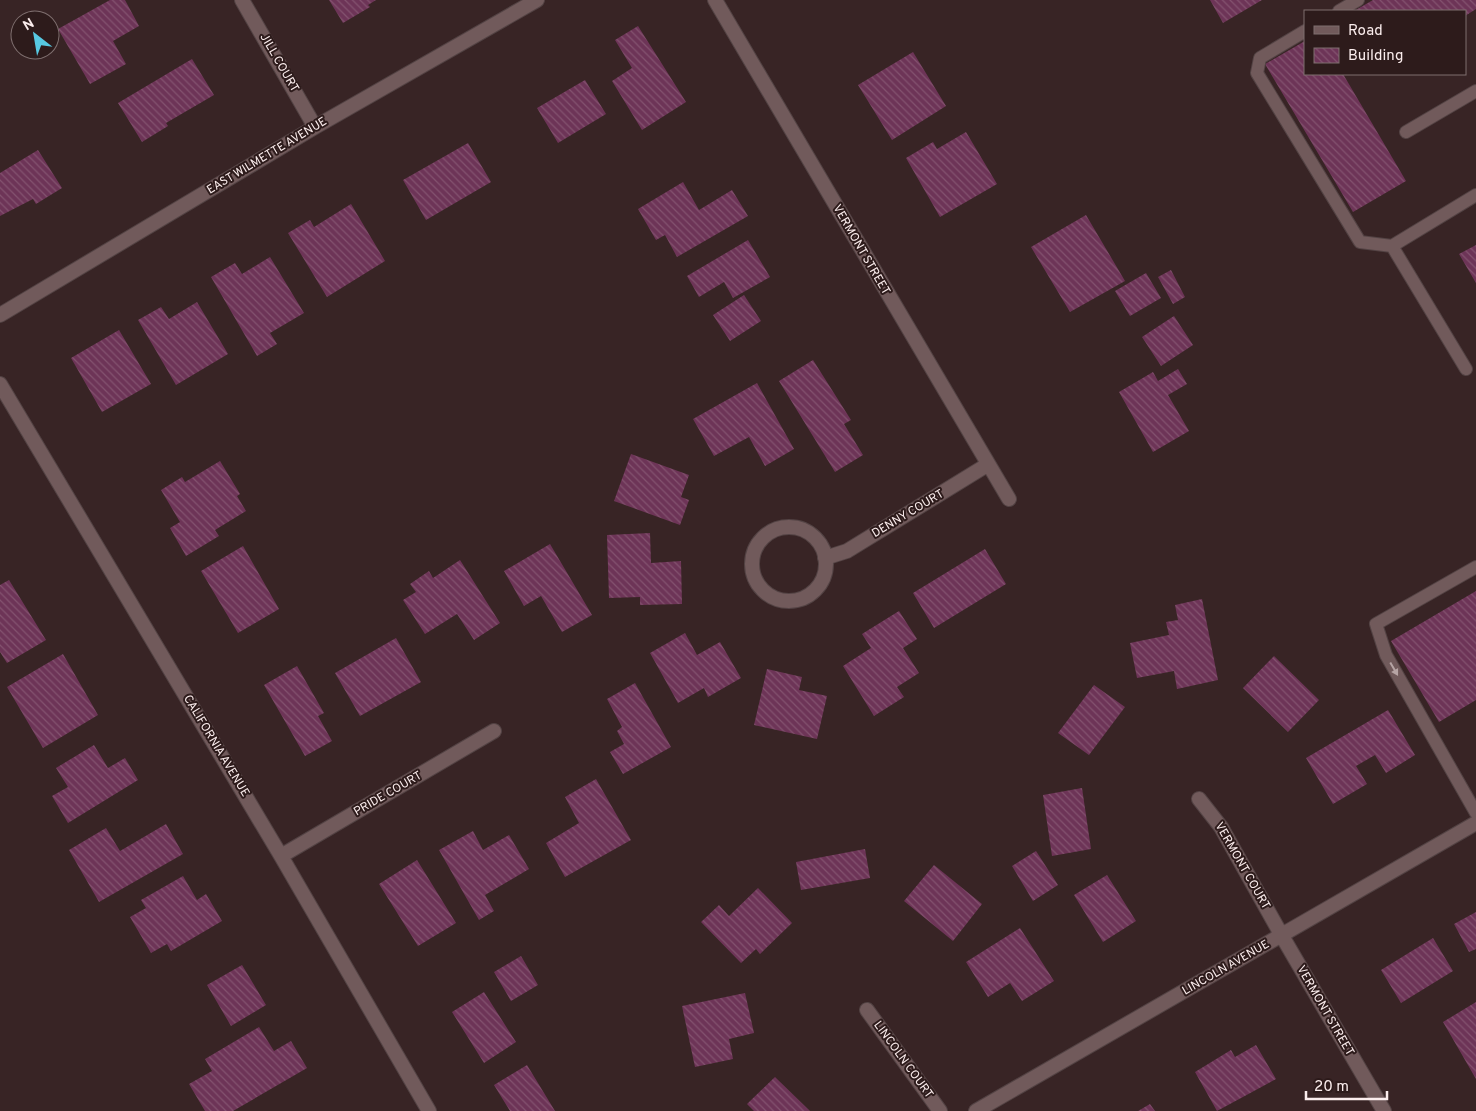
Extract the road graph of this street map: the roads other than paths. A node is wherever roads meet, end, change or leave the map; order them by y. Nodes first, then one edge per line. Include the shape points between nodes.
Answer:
1 (242, 0) edge
2 (537, 0) edge
3 (715, 0) edge
4 (1358, 0) edge
5 (1341, 10) edge
6 (1304, 33) edge
7 (1476, 91) edge
8 (315, 127) junction
9 (1406, 132) dead end
10 (1476, 195) edge
11 (1392, 246) junction
12 (0, 315) edge
13 (1466, 369) dead end
14 (0, 384) edge
15 (988, 465) junction
16 (1009, 499) dead end
17 (825, 558) junction
18 (1476, 566) edge
19 (494, 731) dead end
20 (1199, 799) dead end
21 (1476, 813) edge
22 (1476, 823) edge
23 (282, 856) junction
24 (1282, 936) junction
25 (866, 1010) dead end
26 (429, 1111) edge
27 (940, 1111) edge
28 (976, 1111) edge
29 (1384, 1111) edge

1 - 8 street, JILL COURT
2 - 8 street, EAST WILMETTE AVENUE
3 - 15 street, VERMONT STREET
4 - 5 lane
6 - 11 lane via 1260,58 1257,73 1360,242
7 - 9 lane
8 - 12 street, EAST WILMETTE AVENUE
10 - 11 lane
11 - 13 lane
14 - 23 street, CALIFORNIA AVENUE
15 - 16 street, VERMONT STREET
15 - 17 street, DENNY COURT via 847,551
17 - 17 street via 817,540 808,532 779,528 767,534 755,549 752,572 768,595 794,601 809,595 818,586 823,577
18 -> 21 lane via 1376,624 1386,654
19 - 23 street, PRIDE COURT
20 - 24 street, VERMONT COURT via 1221,827
22 - 24 street, LINCOLN AVENUE
23 - 26 street, CALIFORNIA AVENUE
24 - 28 street, LINCOLN AVENUE
24 - 29 street, VERMONT STREET
25 - 27 street, LINCOLN COURT

